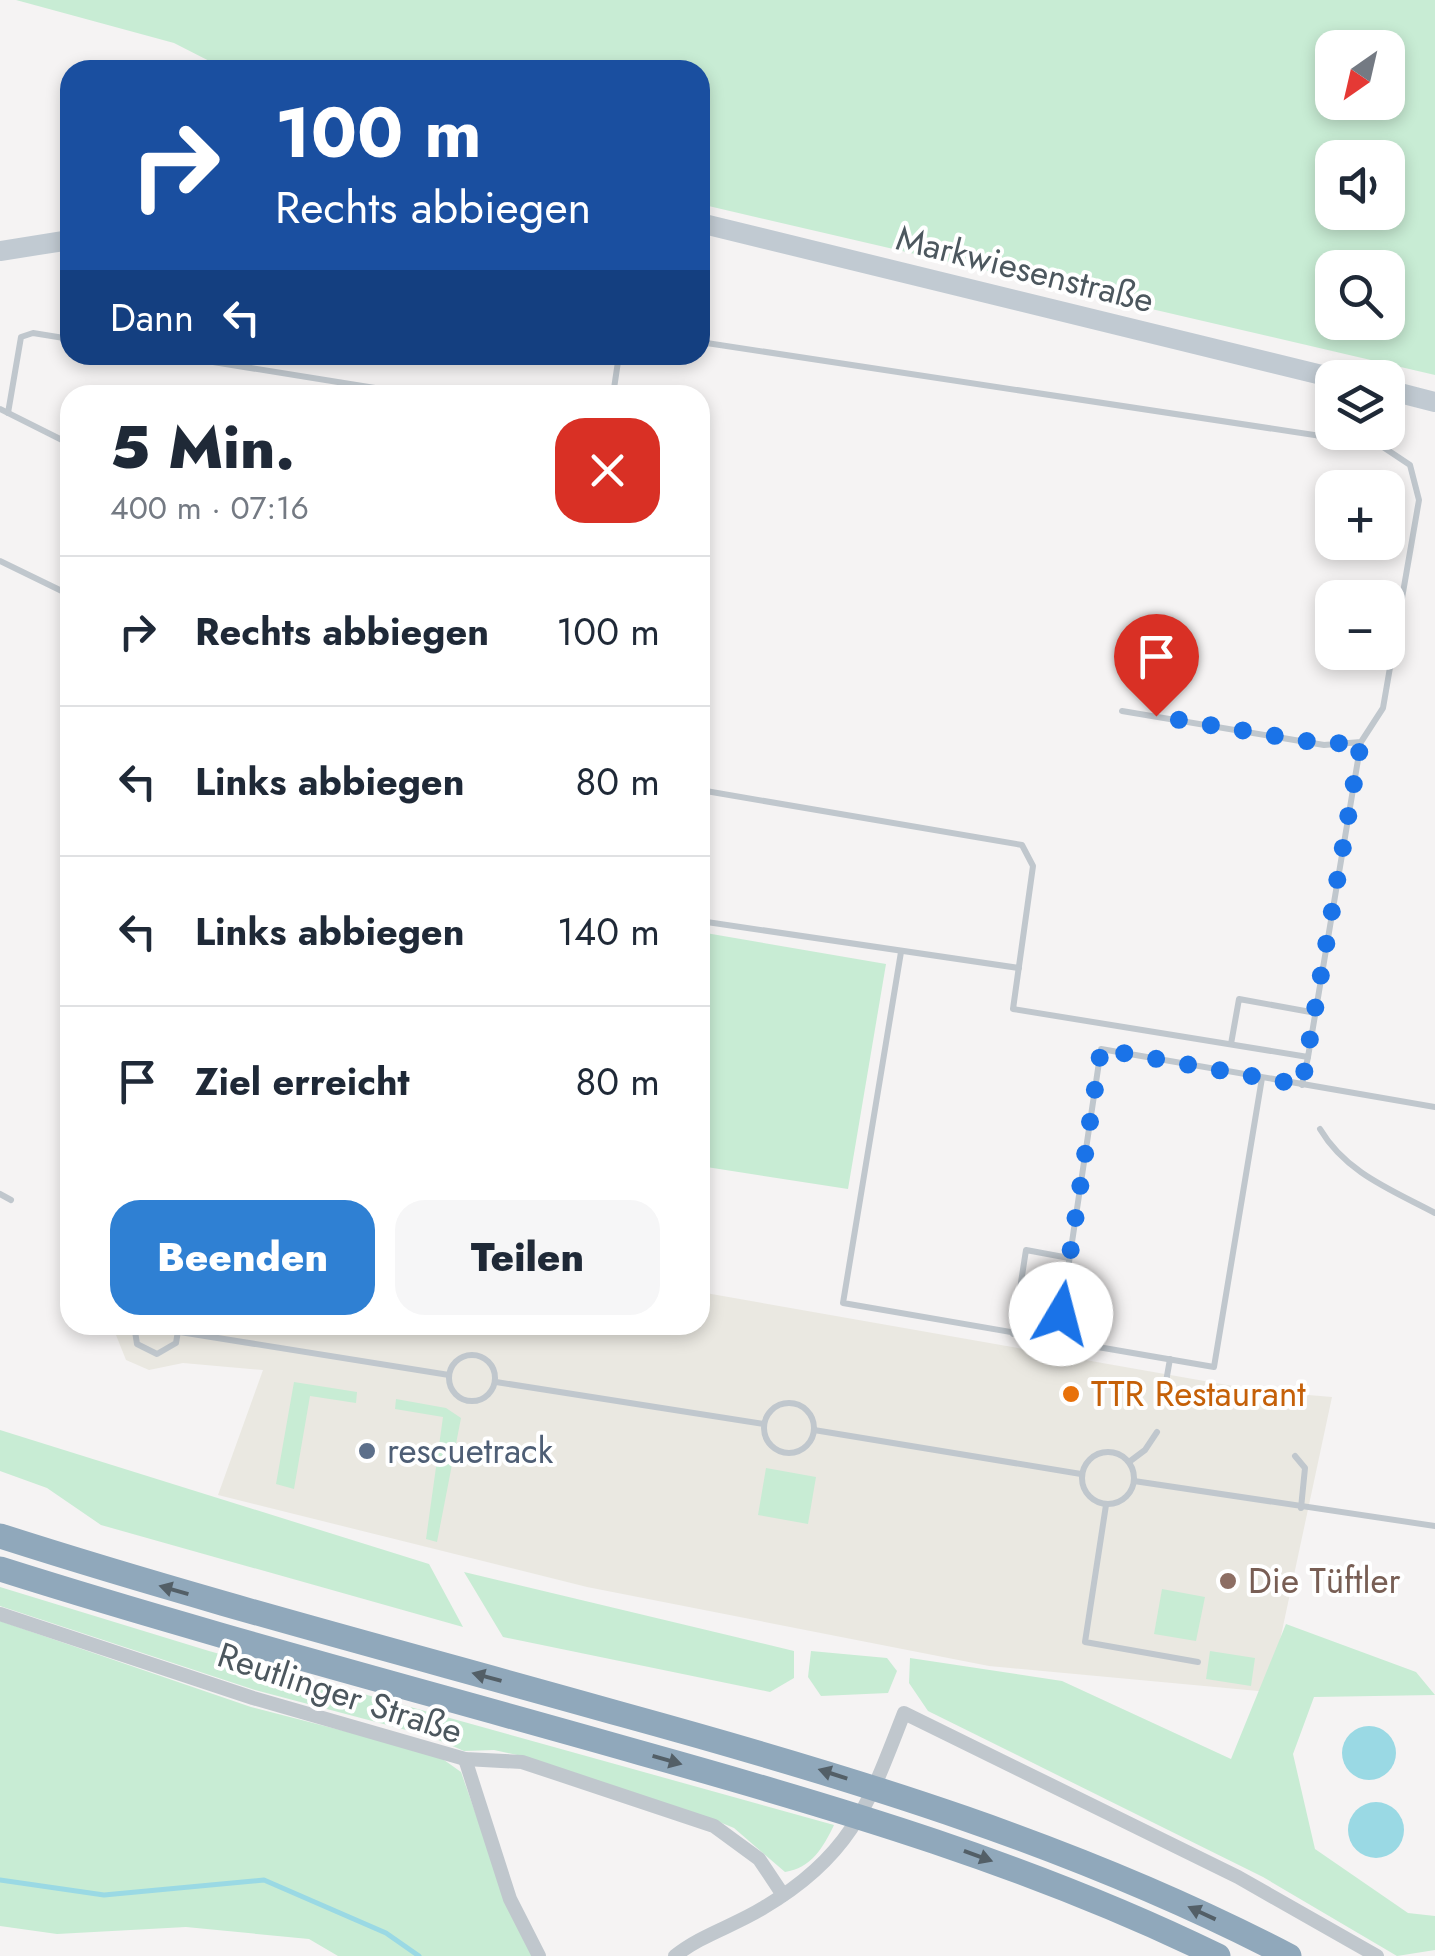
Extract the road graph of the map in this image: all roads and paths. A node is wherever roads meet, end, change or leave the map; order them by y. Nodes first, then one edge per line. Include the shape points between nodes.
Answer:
1 (710, 225) edge
2 (60, 242) edge
3 (0, 251) edge
4 (60, 338) edge
5 (710, 344) edge
6 (232, 365) edge
7 (1315, 373) edge
8 (356, 385) edge
9 (1405, 394) edge
10 (1435, 402) edge
11 (4, 411) edge
12 (60, 439) edge
13 (0, 561) edge
14 (60, 591) edge
15 (1122, 711) dead end
16 (1361, 742) junction
17 (710, 792) edge
18 (710, 923) edge
19 (901, 952) junction
20 (1019, 968) junction
21 (1316, 1013) junction
22 (1231, 1044) junction
23 (1308, 1057) junction
24 (1262, 1078) junction
25 (1302, 1085) junction
26 (1435, 1108) edge
27 (1320, 1129) dead end
28 (0, 1194) edge
29 (11, 1200) dead end
30 (1435, 1212) edge
31 (1069, 1258) junction
32 (1012, 1334) junction
33 (136, 1335) edge
34 (176, 1335) edge
35 (214, 1335) edge
36 (1057, 1342) junction
37 (1170, 1360) junction
38 (449, 1375) junction
39 (496, 1382) junction
40 (1164, 1394) dead end
41 (764, 1424) junction
42 (814, 1430) junction
43 (1157, 1432) dead end
44 (1294, 1456) dead end
45 (1129, 1462) junction
46 (1081, 1474) junction
47 (1134, 1481) junction
48 (1106, 1505) junction
49 (1301, 1508) junction
50 (1435, 1526) edge
51 (0, 1536) edge
52 (0, 1569) edge
53 (0, 1614) edge
54 (1198, 1662) dead end
55 (466, 1759) junction
56 (783, 1895) junction
57 (540, 1956) edge
58 (674, 1956) edge
59 (1218, 1956) edge
60 (1289, 1956) edge
61 (1377, 1956) edge

1 - 7 street, Markwiesenstraße
2 - 3 street
4 - 11 lane via 22,337
5 - 16 lane via 1398,453 1410,465 1418,500 1383,708
6 - 8 lane
9 - 10 street
11 - 12 lane
13 - 14 lane
15 - 16 lane via 1324,744
16 - 21 lane
17 - 20 lane via 1022,845 1033,866
18 - 19 lane
19 - 20 lane
19 - 32 lane via 843,1303
20 - 22 lane via 1012,1010
21 - 22 lane via 1239,999
21 - 23 lane
22 - 23 lane
23 - 25 lane
24 - 25 lane
24 - 31 lane via 1101,1049
24 - 37 lane via 1214,1366
25 - 26 lane
27 - 30 lane via 1366,1177
28 - 29 lane
31 - 32 lane via 1026,1250
31 - 36 lane
32 - 36 lane
33 - 34 lane via 137,1344 157,1354 168,1351
35 - 38 lane
36 - 37 lane
37 - 40 lane
38 - 39 lane via 452,1390 468,1402 488,1396
38 - 39 lane via 460,1358 475,1355 490,1362
39 - 41 lane
41 - 42 lane via 778,1406 796,1404 811,1416
41 - 42 lane via 768,1440 782,1452 801,1450
42 - 46 lane
43 - 45 lane
44 - 49 lane via 1304,1468
45 - 46 lane via 1097,1454
45 - 47 lane
46 - 48 lane via 1092,1500
47 - 48 lane via 1126,1498
47 - 49 lane
48 - 54 lane via 1085,1642
49 - 50 lane
60 -> 51 highway via 1082,1859 858,1782
52 -> 59 highway via 817,1802 1070,1890
53 - 55 street, Reutlinger Straße via 253,1698
55 - 56 street via 522,1762 714,1826 759,1860
55 - 57 street, Reutlinger Straße via 510,1898
56 - 58 street
56 - 61 street via 845,1841 870,1802 904,1712 1238,1877

